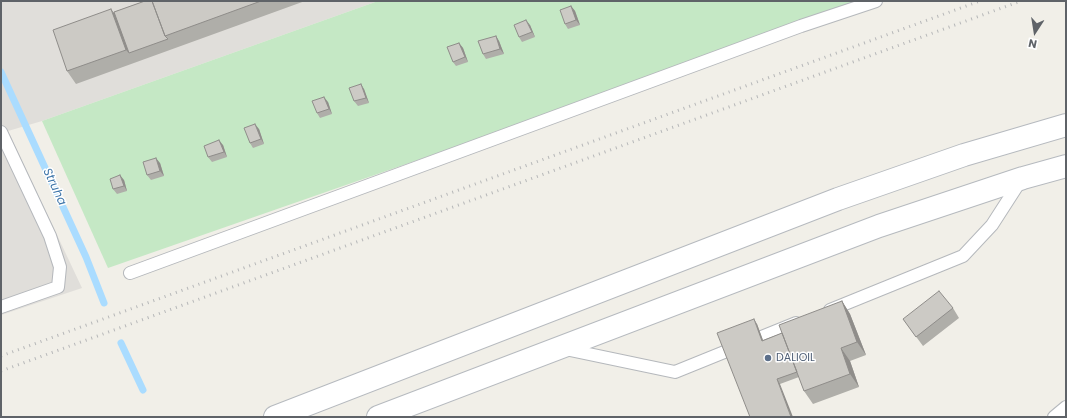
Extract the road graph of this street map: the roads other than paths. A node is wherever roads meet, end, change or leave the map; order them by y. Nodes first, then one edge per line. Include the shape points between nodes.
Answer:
1 (876, 1) edge
2 (1066, 125) edge
3 (1, 132) edge
4 (1066, 166) edge
5 (1023, 178) junction
6 (130, 273) dead end
7 (1, 307) edge
8 (823, 312) edge
9 (808, 318) edge
10 (560, 347) junction
11 (1066, 407) edge
12 (275, 417) edge
13 (378, 417) edge
14 (1054, 417) edge

1 - 6 lane via 801,26
2 - 12 main road via 964,155 838,199
3 - 7 lane via 50,236 60,266 58,287
4 - 5 main road
5 - 8 lane via 992,225 963,256
5 - 10 main road via 879,226
9 - 10 lane via 675,372
10 - 13 main road
11 - 14 lane

